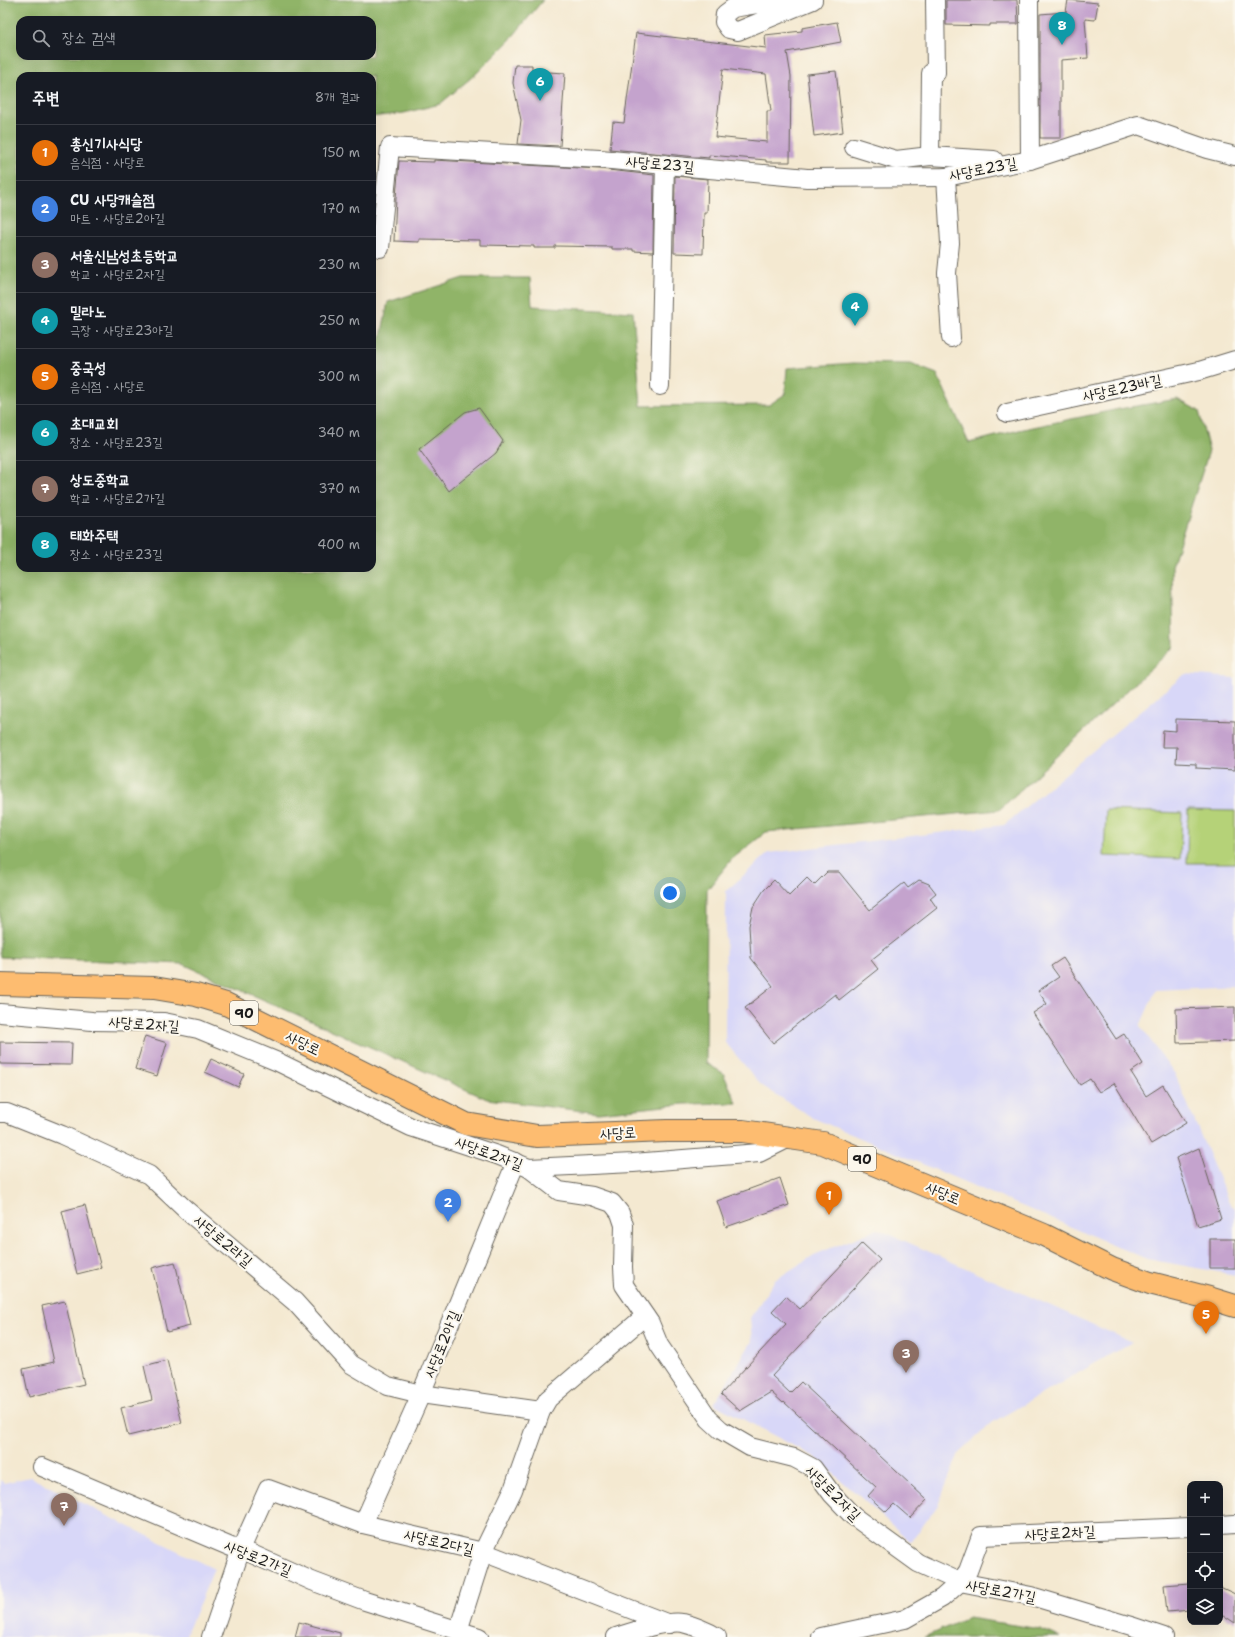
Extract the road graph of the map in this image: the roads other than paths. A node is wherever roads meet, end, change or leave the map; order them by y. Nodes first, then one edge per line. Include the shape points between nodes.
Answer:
1 (783, 0) edge
2 (813, 0) edge
3 (935, 0) edge
4 (1029, 0) edge
5 (854, 147) dead end
6 (930, 156) junction
7 (1235, 156) edge
8 (1022, 161) junction
9 (665, 164) junction
10 (946, 177) junction
11 (380, 248) dead end
12 (951, 338) dead end
13 (1235, 360) edge
14 (660, 386) dead end
15 (1007, 413) dead end
16 (0, 984) edge
17 (0, 1014) edge
18 (3, 1113) edge
19 (789, 1138) junction
20 (523, 1165) junction
21 (1235, 1306) edge
22 (645, 1316) junction
23 (421, 1394) junction
24 (541, 1411) junction
25 (42, 1467) dead end
26 (363, 1524) junction
27 (1235, 1524) edge
28 (1223, 1525) edge
29 (1187, 1527) edge
30 (241, 1549) junction
31 (483, 1552) junction
32 (960, 1582) junction
33 (669, 1624) junction
34 (458, 1630) junction
35 (211, 1637) edge
36 (479, 1637) edge
37 (616, 1637) edge
38 (717, 1637) edge
39 (821, 1637) edge
40 (1164, 1637) edge

1 - 2 street via 733,8 725,14 724,22 729,29 738,31
3 - 6 street via 936,73 930,73
4 - 8 street, 사당로23길
5 - 6 street via 896,160
6 - 8 street
7 - 8 street, 사당로23길 via 1138,125
8 - 10 street, 사당로23길
9 - 10 street, 사당로23길 via 807,178
9 - 11 street, 사당로23길 via 390,147
9 - 14 street
10 - 12 street
13 - 15 street, 사당로23바길 via 1199,371
16 - 19 main road, 사당로 / 90 via 154,988 196,995 226,1004 466,1124 537,1136 743,1131
17 - 20 street, 사당로2자길 via 92,1021 164,1022 198,1029 278,1062 411,1127
18 - 23 street, 사당로2라길 via 62,1135 149,1175 186,1210 295,1302 352,1364 388,1386
19 - 20 street via 759,1153 633,1163
19 - 21 main road, 사당로 / 90 via 823,1143 1044,1235 1119,1272
20 - 22 street, 사당로2자길 via 559,1190 592,1196 612,1203 624,1225 624,1285
20 - 23 street, 사당로2아길
22 - 24 street via 548,1399
22 - 32 street, 사당로2자길 via 659,1345 709,1419 721,1430 750,1447 794,1458 813,1468 832,1494 853,1516 918,1563
23 - 24 street, 사당로2라길
23 - 26 street, 사당로2아길
24 - 31 street via 513,1490
25 - 30 street, 사당로2가길
26 - 30 street, 사당로2다길 via 268,1489
26 - 31 street, 사당로2다길
27 - 28 street
29 - 32 street, 사당로2차길 via 981,1536 968,1571
30 - 34 street, 사당로2가길 via 312,1581 365,1601
30 - 35 street
31 - 33 street, 사당로2다길
31 - 34 street
32 - 39 street, 사당로2가길 via 942,1598 905,1619
32 - 40 street, 사당로2가길 via 1031,1596
33 - 37 street via 651,1626
33 - 38 street via 682,1623
34 - 36 street, 사당로2가길

